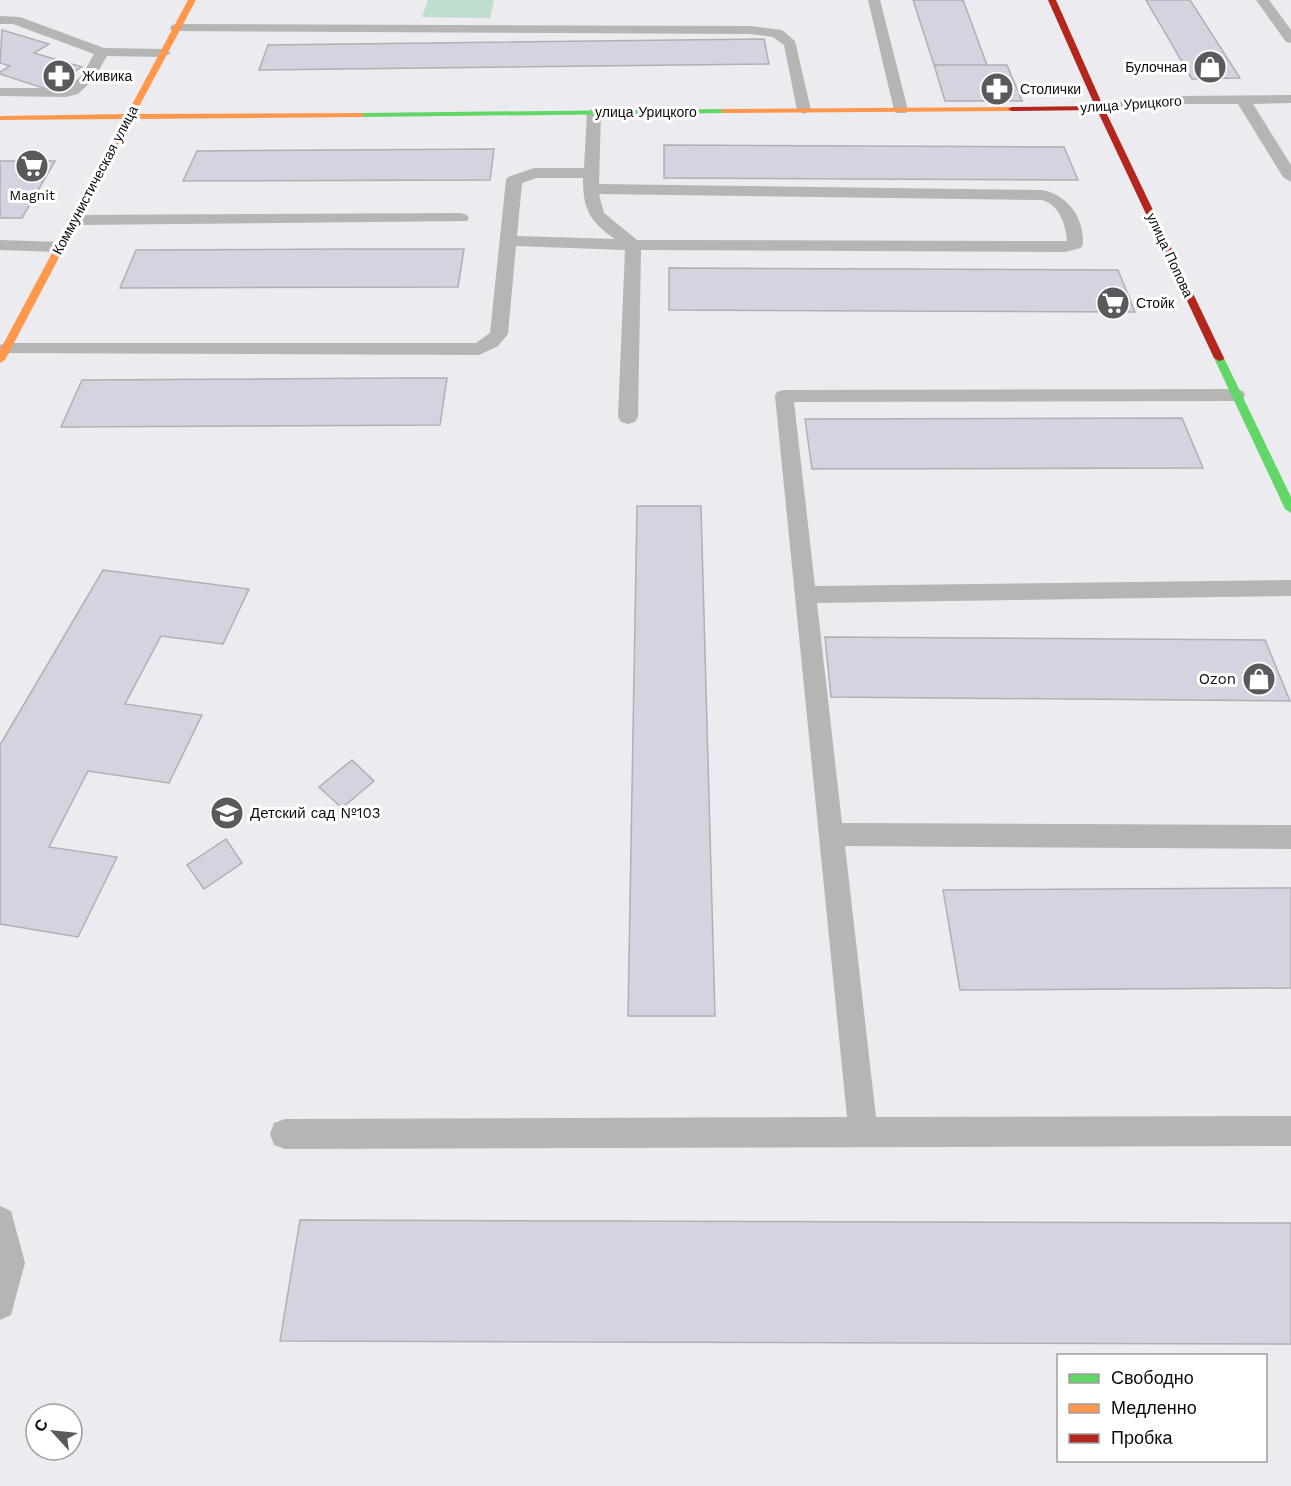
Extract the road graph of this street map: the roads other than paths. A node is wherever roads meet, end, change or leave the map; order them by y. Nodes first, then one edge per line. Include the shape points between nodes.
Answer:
1 (192, 0) edge
2 (874, 0) edge
3 (1052, 0) edge
4 (1262, 0) edge
5 (0, 20) edge
6 (177, 28) junction
7 (1291, 39) edge
8 (102, 52) junction
9 (164, 52) junction
10 (0, 92) edge
11 (1291, 99) edge
12 (1243, 100) junction
13 (1100, 108) junction
14 (804, 110) junction
15 (901, 110) junction
16 (594, 112) junction
17 (129, 116) junction
18 (0, 118) edge
19 (1291, 177) edge
20 (592, 181) junction
21 (461, 218) dead end
22 (74, 220) junction
23 (508, 241) junction
24 (0, 245) edge
25 (633, 245) junction
26 (60, 247) junction
27 (3, 355) edge
28 (1236, 395) junction
29 (628, 417) dead end
30 (1291, 509) edge
31 (1291, 588) edge
32 (805, 595) junction
33 (831, 834) junction
34 (1291, 837) edge
35 (862, 1131) junction
36 (1291, 1131) edge
37 (285, 1134) dead end
38 (0, 1222) edge
39 (0, 1304) edge

1 - 6 street, Коммунистическая улица
2 - 15 lane
3 - 13 street, улица Попова
4 - 7 lane
5 - 8 lane via 15,20
6 - 9 street, Коммунистическая улица
6 - 14 lane via 777,33 790,44
8 - 9 lane
8 - 10 lane via 76,91
9 - 17 street, Коммунистическая улица
11 - 12 lane, улица Урицкого
12 - 13 lane, улица Урицкого via 1179,100
12 - 19 lane
13 - 15 street, улица Урицкого
13 - 28 street, улица Попова
14 - 15 street, улица Урицкого
14 - 16 street, улица Урицкого
16 - 17 street, улица Урицкого
16 - 20 lane
17 - 18 street, улица Урицкого
17 - 22 street, Коммунистическая улица
20 - 23 lane via 534,172 514,180
20 - 25 lane via 593,209
20 - 25 lane via 1042,195 1061,203 1076,237 1075,244 1065,247
21 - 22 lane
22 - 26 street, Коммунистическая улица
23 - 25 lane
23 - 27 lane via 499,334 478,350
24 - 26 lane
25 - 29 lane
26 - 27 street, Коммунистическая улица
28 - 30 street, улица Попова
28 - 32 lane via 784,396
31 - 32 lane
32 - 33 lane
33 - 34 lane
33 - 35 lane
35 - 36 lane
35 - 37 lane
38 - 39 lane via 9,1263

